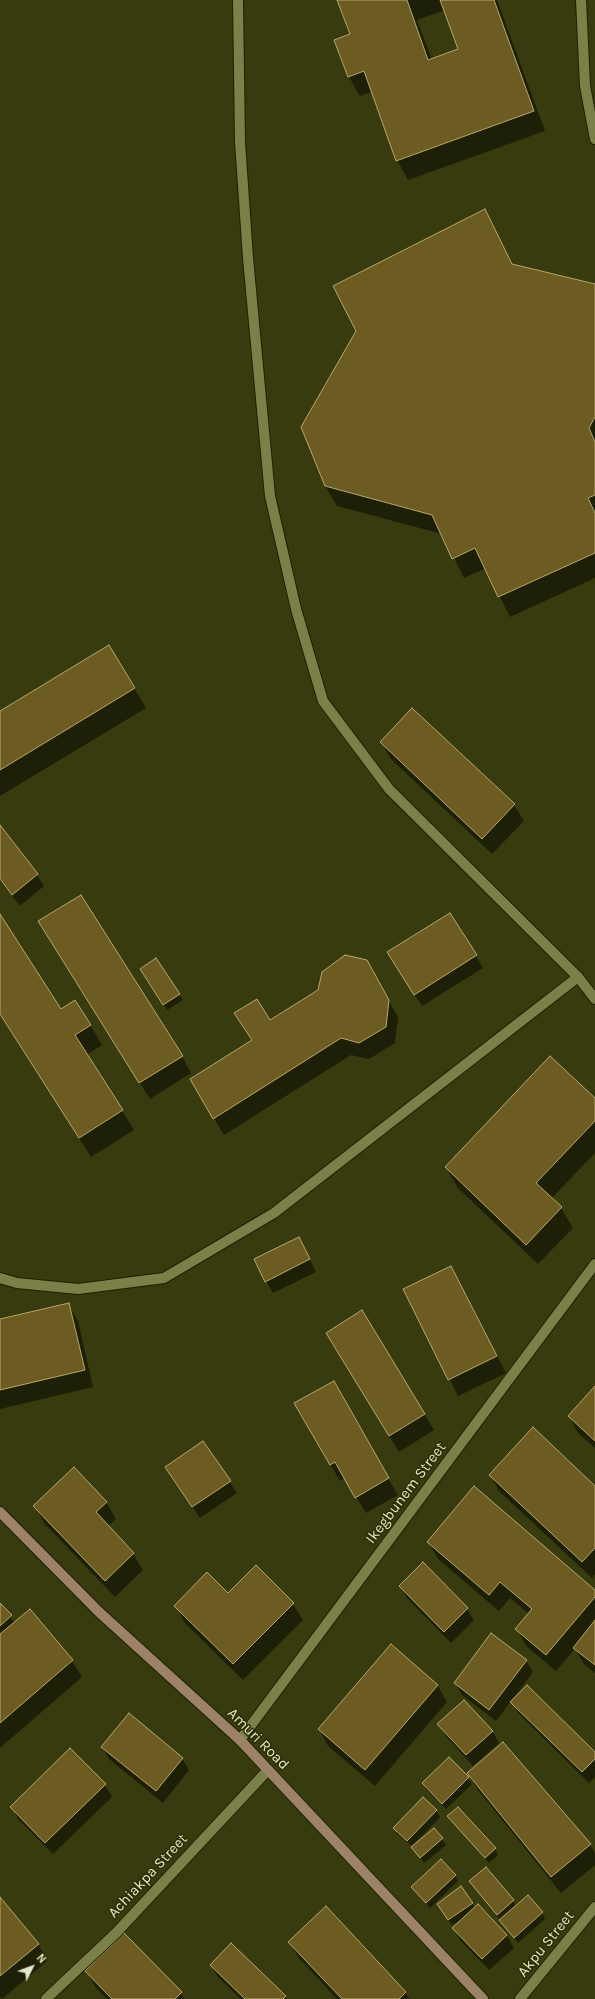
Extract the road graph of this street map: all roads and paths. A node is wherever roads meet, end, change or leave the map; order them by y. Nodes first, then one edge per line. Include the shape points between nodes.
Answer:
1 (238, 0) edge
2 (581, 0) edge
3 (595, 138) edge
4 (578, 976) junction
5 (595, 999) edge
6 (595, 1264) edge
7 (0, 1278) edge
8 (0, 1512) edge
9 (240, 1740) junction
10 (268, 1770) junction
11 (595, 1907) edge
12 (46, 1999) edge
13 (483, 1999) edge
14 (520, 1999) edge

1 - 4 street via 240,142 270,496 296,609 323,701 389,788
2 - 3 street via 585,86
4 - 5 street
4 - 7 street via 274,1213 164,1278 78,1289 17,1283
6 - 9 street, Ikegbunem Street
8 - 9 main road, Amuri Road via 99,1612
9 - 10 main road, Amuri Road
10 - 12 street, Achiakpa Street via 116,1933
10 - 13 main road, Amuri Road
11 - 14 street, Akpu Street

